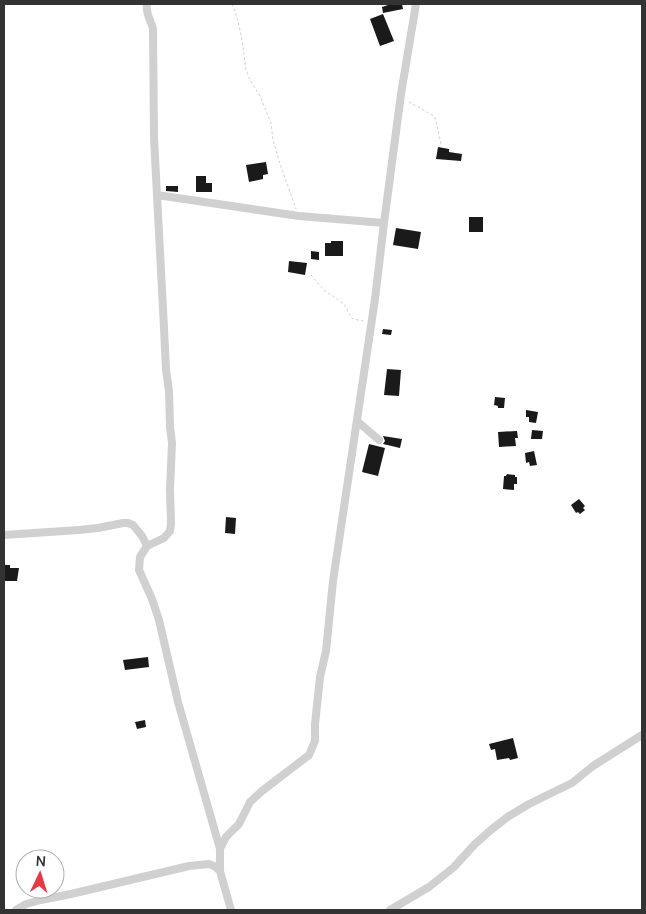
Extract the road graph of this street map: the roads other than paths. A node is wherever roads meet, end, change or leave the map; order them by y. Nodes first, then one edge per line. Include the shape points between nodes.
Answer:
1 (147, 4) edge
2 (416, 4) edge
3 (157, 195) junction
4 (384, 223) junction
5 (356, 421) junction
6 (379, 440) dead end
7 (4, 534) edge
8 (147, 546) junction
9 (642, 735) edge
10 (220, 849) junction
11 (220, 871) junction
12 (16, 910) edge
13 (231, 910) edge
14 (390, 910) edge

1 - 3 street via 153,29
2 - 4 street
3 - 4 street via 299,216
3 - 8 street via 166,370 170,390 172,524 164,538
4 - 5 street
5 - 6 street
5 - 10 street via 320,677 315,741 309,755 250,802 239,824
7 - 8 street via 79,530 128,523 133,525
8 - 10 street via 140,556 139,570 159,620 178,702
9 - 14 street via 572,783 509,816 429,887
10 - 11 street
11 - 12 street via 209,864 188,866 41,900
11 - 13 street

